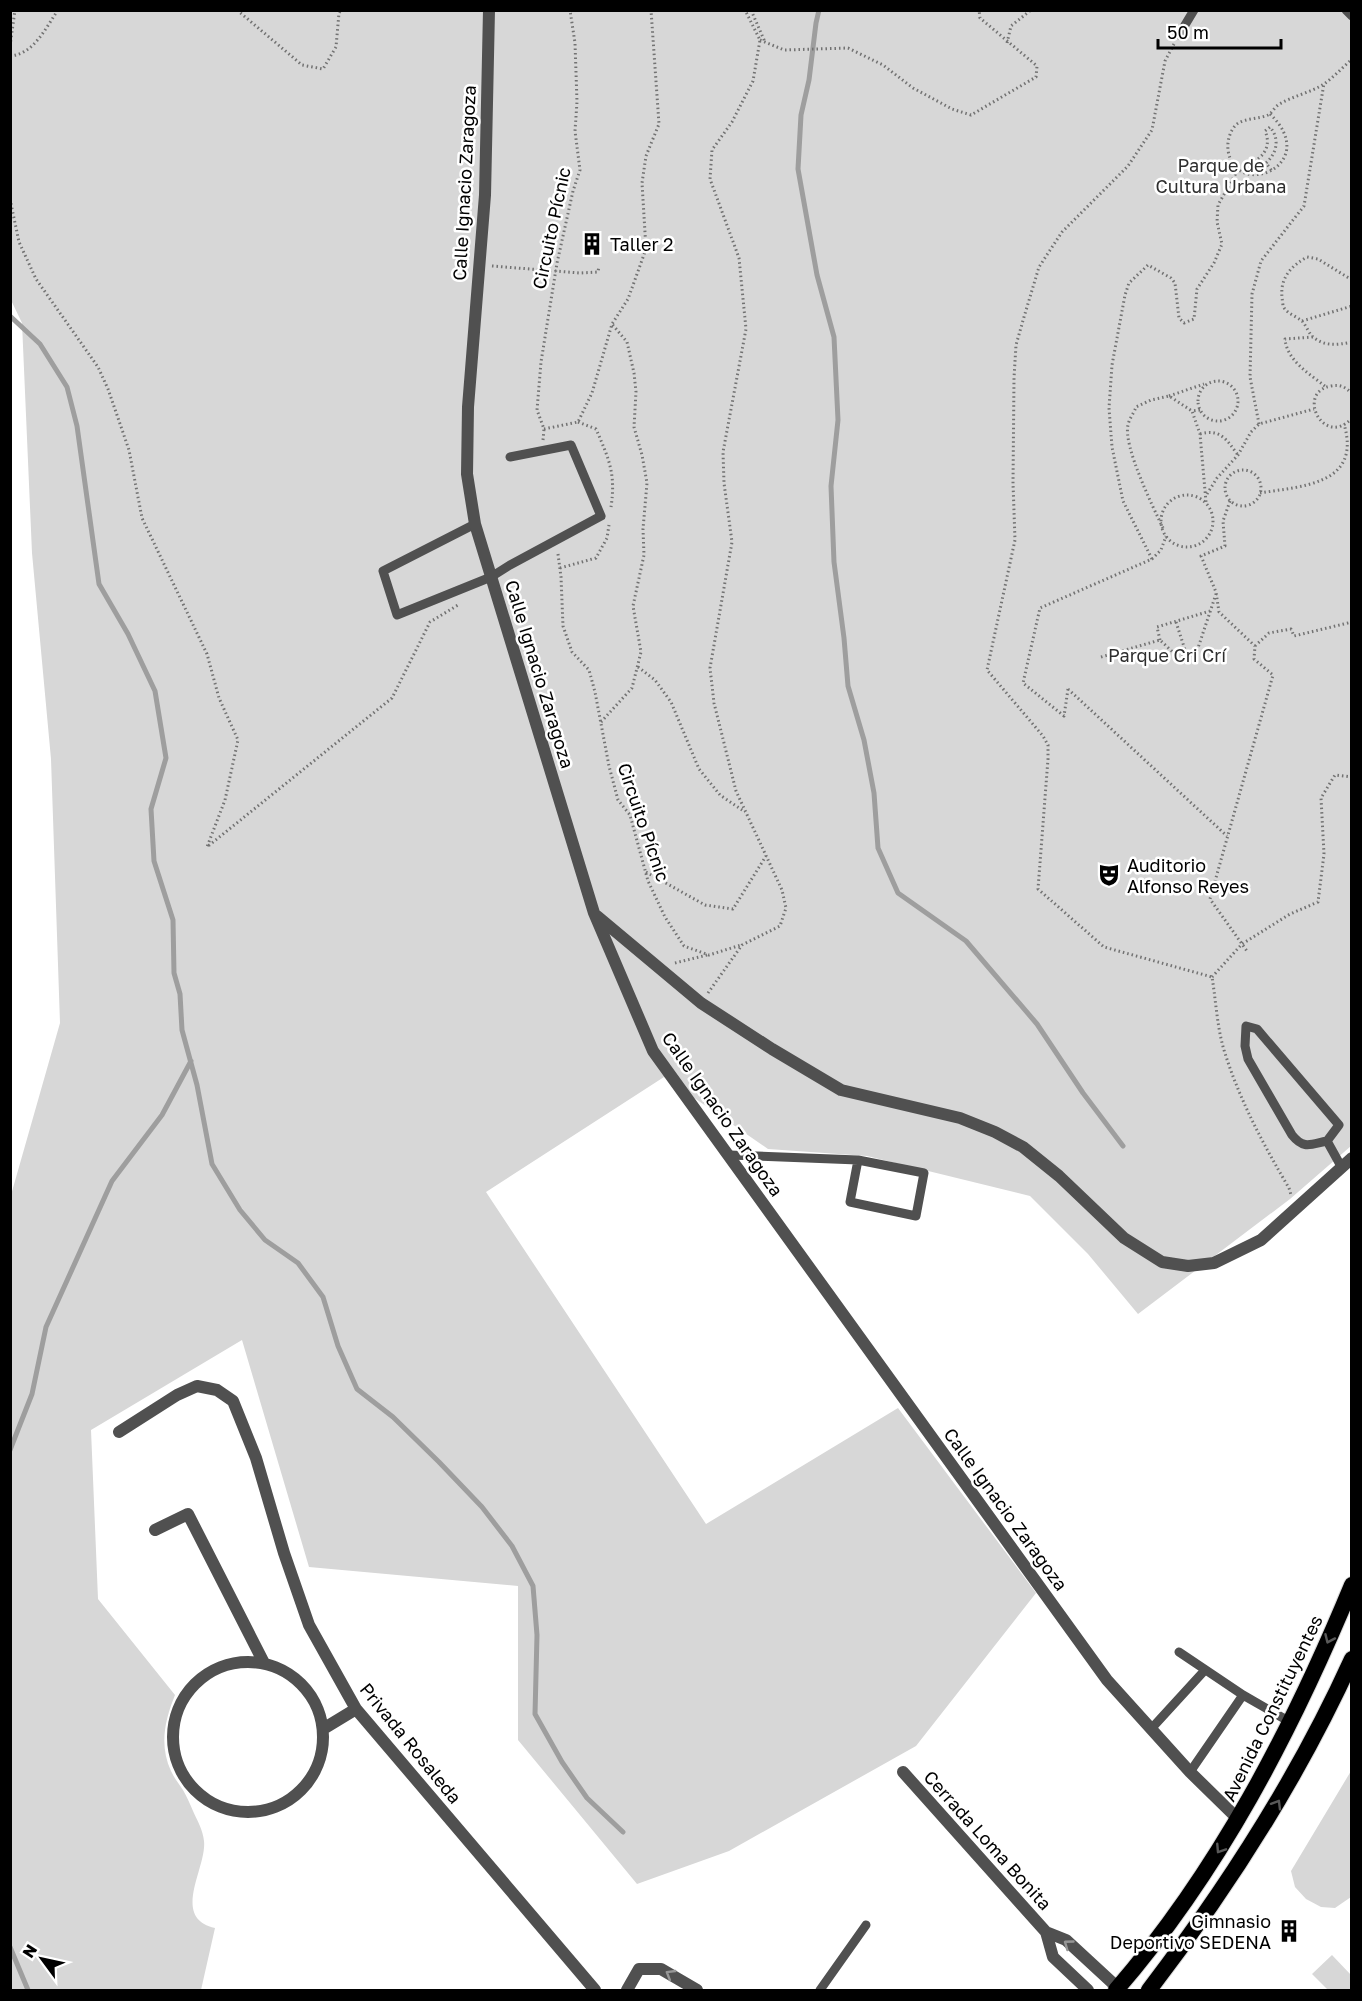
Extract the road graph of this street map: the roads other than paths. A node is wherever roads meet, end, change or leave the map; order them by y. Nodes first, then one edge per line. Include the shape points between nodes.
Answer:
1 (489, 10) edge
2 (1194, 10) edge
3 (1346, 10) edge
4 (1352, 16) edge
5 (1179, 35) road end
6 (510, 457) dead end
7 (475, 524) junction
8 (491, 577) junction
9 (594, 913) junction
10 (1328, 1141) junction
11 (729, 1155) junction
12 (1352, 1158) edge
13 (858, 1160) junction
14 (1342, 1168) junction
15 (119, 1432) dead end
16 (154, 1530) dead end
17 (1352, 1585) edge
18 (1179, 1652) dead end
19 (1352, 1659) edge
20 (264, 1663) junction
21 (1205, 1670) junction
22 (1243, 1695) junction
23 (356, 1709) junction
24 (1290, 1722) junction
25 (323, 1729) junction
26 (1150, 1729) junction
27 (903, 1772) dead end
28 (1190, 1772) junction
29 (1239, 1820) junction
30 (866, 1925) dead end
31 (1046, 1932) junction
32 (1117, 1989) edge
33 (595, 1990) edge
34 (627, 1990) edge
35 (697, 1990) edge
36 (820, 1990) edge
37 (1088, 1990) edge
38 (1149, 1990) edge

1 - 7 street, Calle Ignacio Zaragoza via 485,195 468,430 467,474
2 - 5 lane
3 - 4 lane
6 - 8 lane via 571,445 601,516
7 - 8 street, Calle Ignacio Zaragoza
7 - 8 lane via 383,571 397,615
8 - 9 street, Calle Ignacio Zaragoza
9 - 11 street, Calle Ignacio Zaragoza via 653,1051
9 - 14 street via 701,1003 841,1090 960,1118 1023,1147 1124,1238 1162,1262 1188,1266 1214,1263 1261,1240
10 - 10 lane via 1339,1125 1257,1029 1246,1026 1248,1059 1292,1134 1306,1145
10 - 14 lane
11 - 13 lane
11 - 26 street, Calle Ignacio Zaragoza via 1107,1680
12 - 14 street
13 - 13 lane via 924,1173 916,1216 850,1202
15 - 23 street, Privada Rosaleda via 197,1386 217,1390 233,1401 256,1458 309,1625
16 - 20 street via 188,1514
17 -> 24 highway, Avenida Constituyentes
18 - 21 lane
38 -> 19 highway via 1263,1828
20 - 25 street via 286,1671 304,1686 317,1706
20 - 25 street via 241,1661 218,1667 198,1680 183,1699 174,1721 172,1744 178,1767 191,1788 210,1803 231,1811 255,1812 278,1806 298,1793 313,1775 322,1752
21 - 22 lane
21 - 26 lane
22 - 24 lane
22 - 28 lane
23 - 25 street
23 - 33 street, Privada Rosaleda
24 - 29 highway, Avenida Constituyentes
26 - 28 street, Calle Ignacio Zaragoza
27 - 31 street, Cerrada Loma Bonita
28 - 29 street, Calle Ignacio Zaragoza
29 -> 32 highway, Avenida Constituyentes via 1195,1888
30 - 36 lane
32 -> 31 street, Cerrada Loma Bonita via 1066,1940
31 - 37 street, Cerrada Loma Bonita via 1053,1957
35 -> 34 street via 661,1969 639,1969

